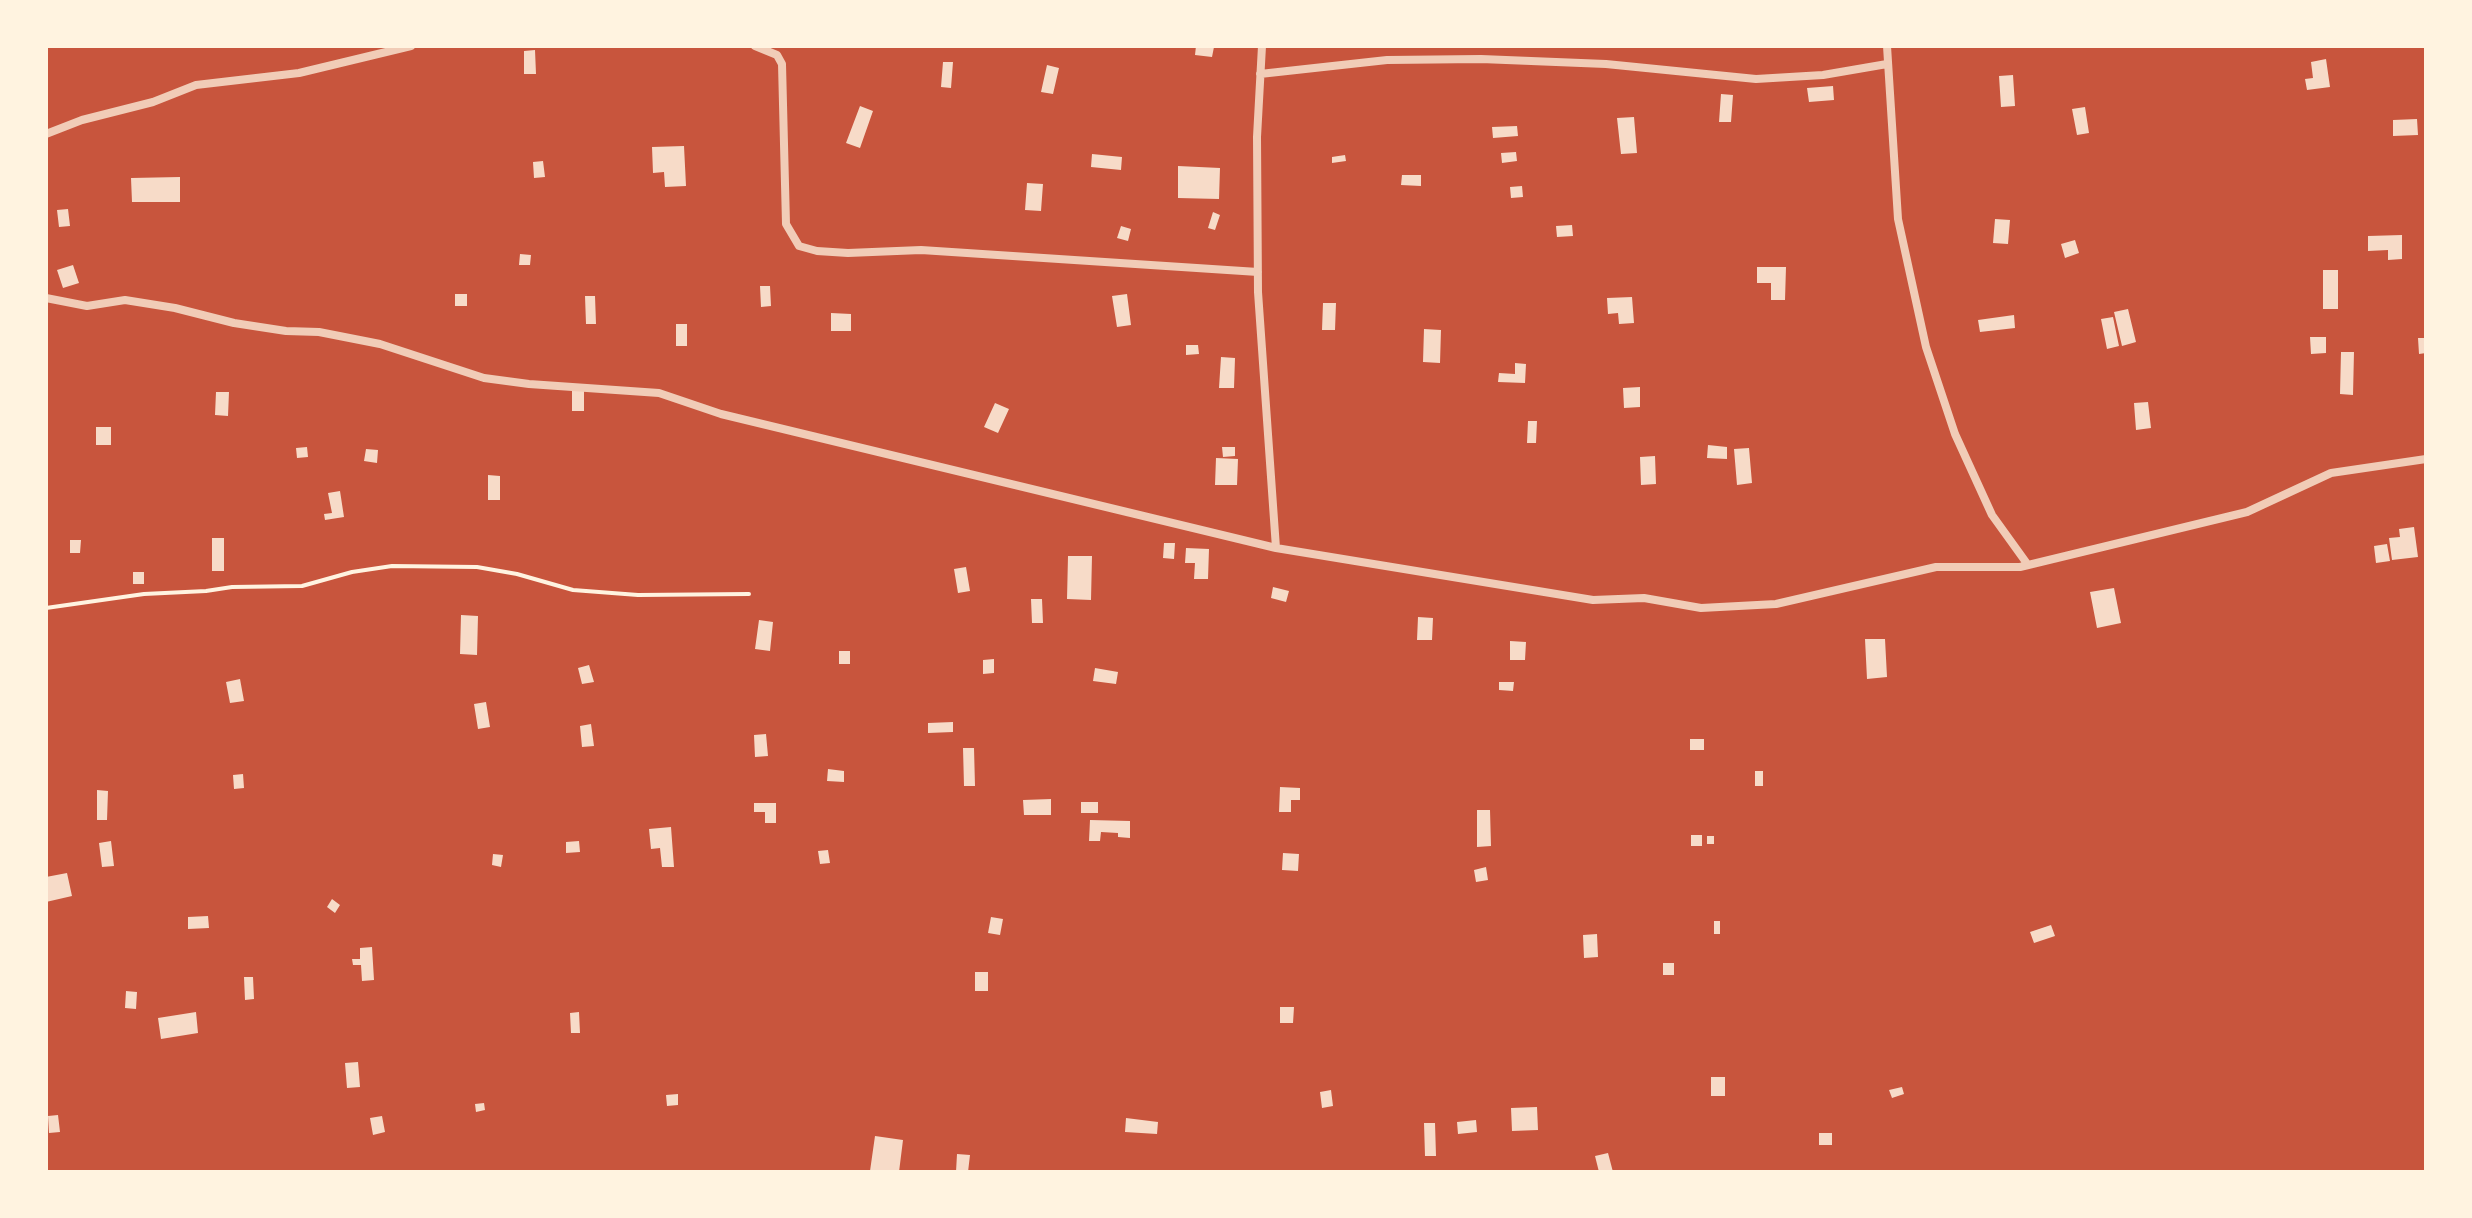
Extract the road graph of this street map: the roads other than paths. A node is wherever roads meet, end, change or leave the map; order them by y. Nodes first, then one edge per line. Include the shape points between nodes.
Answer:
1 (411, 46) edge
2 (755, 46) edge
3 (1262, 46) edge
4 (1887, 46) edge
5 (1887, 64) junction
6 (1260, 74) junction
7 (46, 134) edge
8 (1258, 272) junction
9 (46, 298) edge
10 (2426, 459) edge
11 (1276, 548) junction
12 (2028, 565) junction

1 - 7 street via 299,73 196,85
2 - 8 street via 777,55 782,64 786,224 799,246 848,253 921,250
3 - 6 street
4 - 5 street
5 - 6 street via 1756,79 1606,64 1481,59 1387,60
5 - 12 street via 1898,219 1926,347 1955,434 1992,515
6 - 8 street
8 - 11 street
9 - 11 street via 87,306 125,300 234,323 319,332 380,344 484,378 659,393 721,414
10 - 12 street via 2331,473 2247,512
11 - 12 street via 1593,600 1644,598 1701,608 1776,604 1936,567

